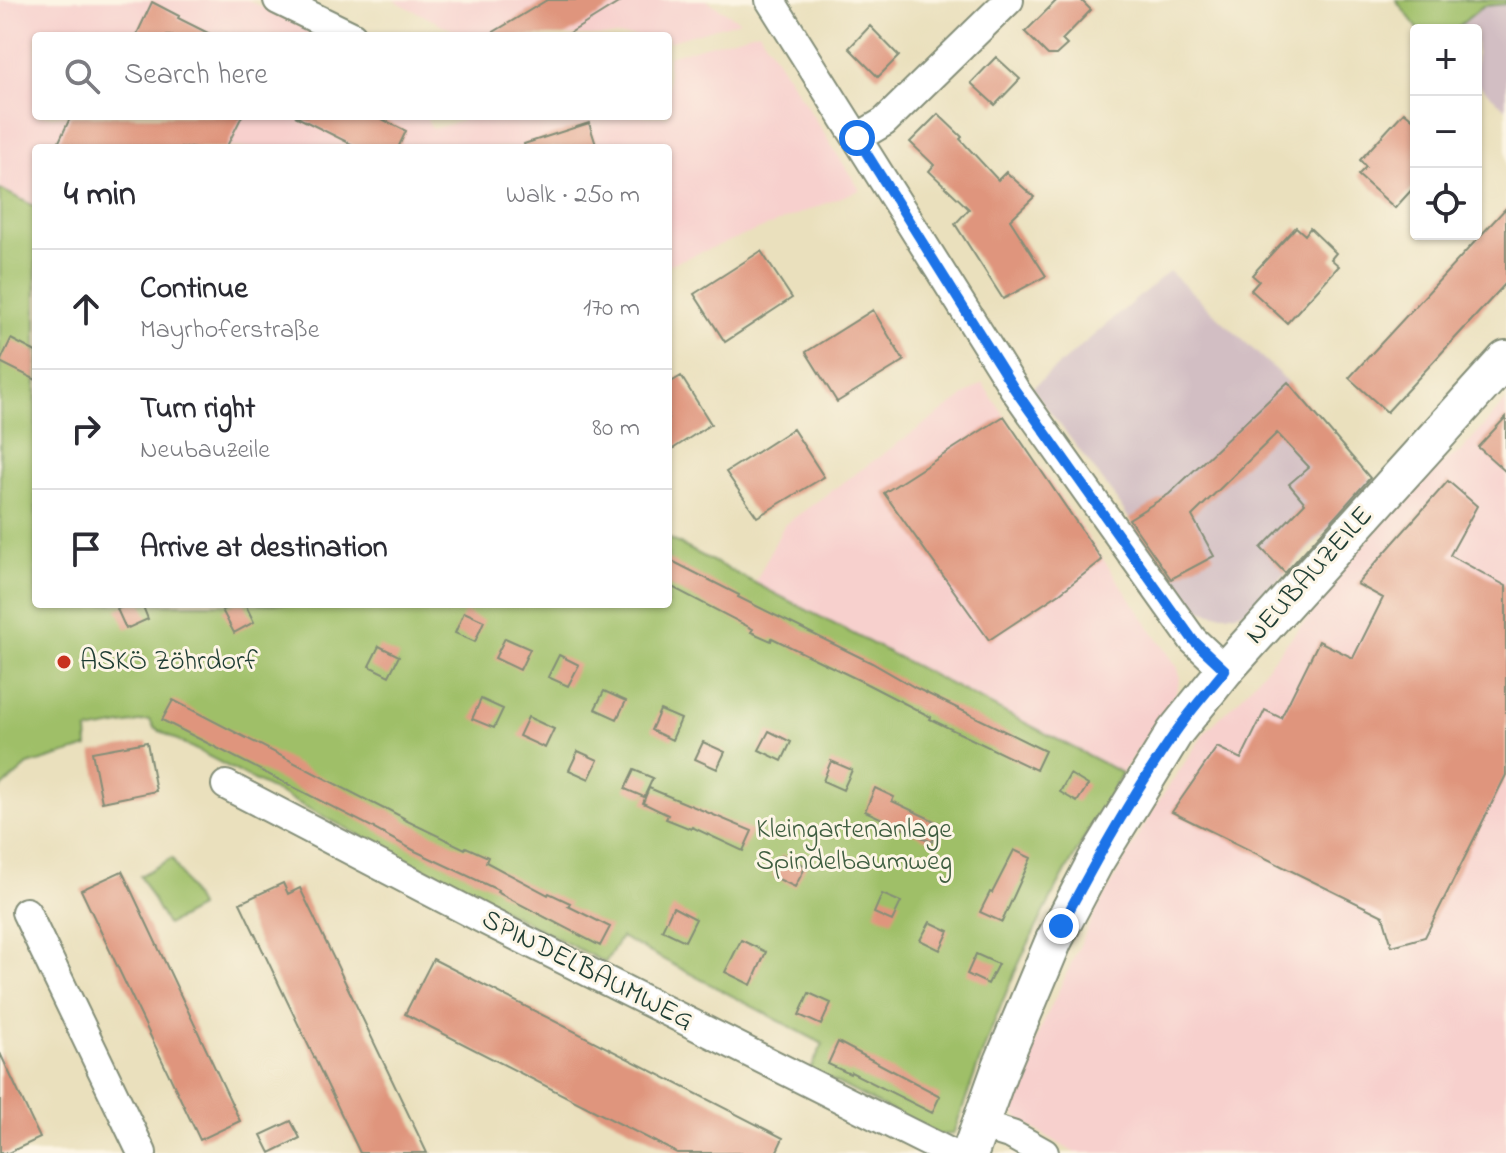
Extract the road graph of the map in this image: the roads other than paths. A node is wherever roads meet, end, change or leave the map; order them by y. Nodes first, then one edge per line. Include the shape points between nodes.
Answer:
1 (278, 0) edge
2 (770, 0) edge
3 (1009, 0) edge
4 (344, 32) edge
5 (857, 138) junction
6 (1506, 359) edge
7 (1225, 670) junction
8 (226, 785) dead end
9 (26, 912) dead end
10 (975, 1139) edge
11 (142, 1153) edge
12 (950, 1153) edge
13 (1044, 1153) edge

1 - 4 street
2 - 5 street
3 - 5 street via 884,122
5 - 7 street via 1015,390 1193,640
6 - 7 street, NEUBAUZEILE
7 - 10 street, NEUBAUZEILE via 1175,732 1095,862 1054,940
8 - 12 street, SPINDELBAUMWEG
9 - 11 street
10 - 13 street via 1012,1135

